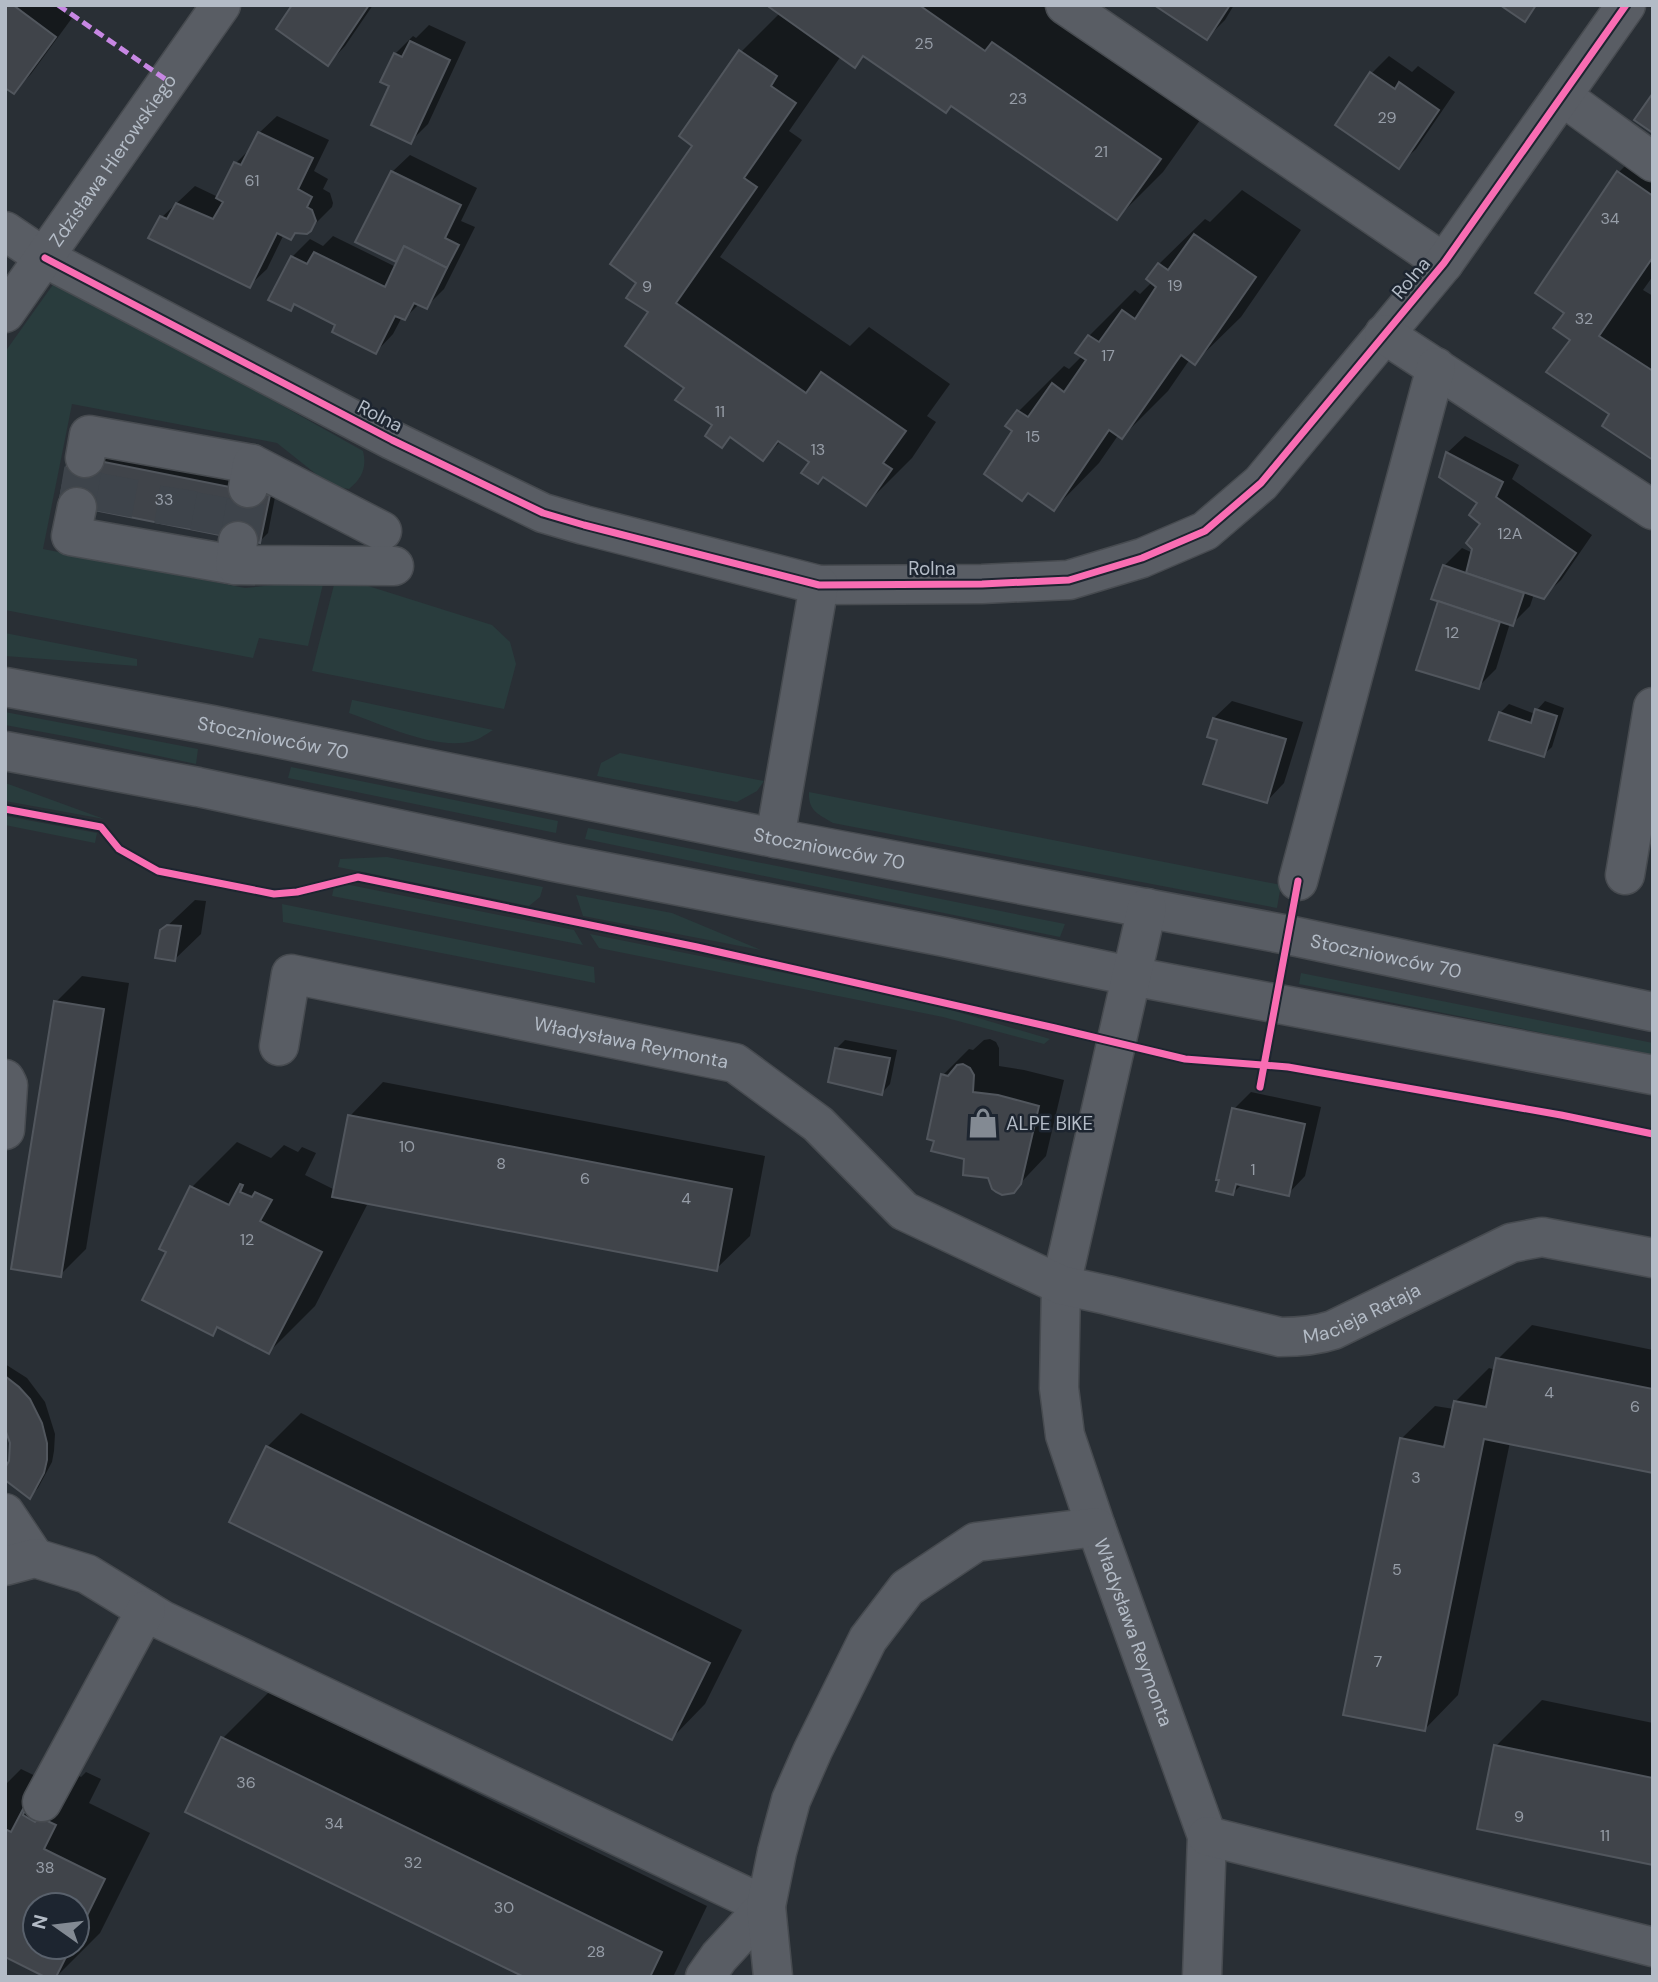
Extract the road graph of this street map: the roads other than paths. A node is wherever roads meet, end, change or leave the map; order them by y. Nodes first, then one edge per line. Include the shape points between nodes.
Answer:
1 (221, 5) edge
2 (1065, 5) edge
3 (1626, 5) edge
4 (1562, 96) junction
5 (1653, 162) edge
6 (5, 231) edge
7 (45, 258) junction
8 (1444, 263) junction
9 (5, 313) edge
10 (1384, 334) junction
11 (1436, 367) junction
12 (85, 458) tunnel mouth
13 (76, 507) tunnel mouth
14 (1653, 510) edge
15 (819, 585) junction
16 (5, 687) edge
17 (1653, 707) edge
18 (5, 751) edge
19 (775, 838) junction
20 (1625, 875) dead end
21 (1298, 881) dead end
22 (1147, 908) junction
23 (1131, 976) junction
24 (1653, 1012) edge
25 (279, 1046) dead end
26 (1653, 1075) edge
27 (5, 1079) edge
28 (5, 1130) edge
29 (1653, 1258) edge
30 (1061, 1285) junction
31 (5, 1513) edge
32 (1096, 1527) junction
33 (20, 1562) edge
34 (146, 1611) junction
35 (41, 1802) dead end
36 (1207, 1836) junction
37 (766, 1906) junction
38 (1653, 1947) edge
39 (705, 1977) edge
40 (773, 1977) edge
41 (1202, 1977) edge

1 - 7 street, Zdzisława Hierowskiego
2 - 8 street, Rolna
3 - 4 street, Rolna
4 - 5 street
4 - 8 street, Rolna
6 - 7 street, Rolna
7 - 9 street, Zdzisława Hierowskiego
7 - 15 street, Rolna via 392,440 543,513
8 - 10 street, Rolna
10 - 11 street
10 - 15 street, Rolna via 1261,483 1192,537 1069,580
11 - 14 street
11 - 21 street
12 - 13 street via 89,435 125,453 235,474 388,548 222,549 111,528 71,536
15 - 19 street
16 - 19 street, Stoczniowców 70
17 - 20 street
18 - 23 street
19 - 22 street, Stoczniowców 70
22 - 23 street, Władysława Reymonta
22 - 24 street, Stoczniowców 70
23 - 26 street
23 - 30 street, Władysława Reymonta
25 - 30 street, Władysława Reymonta via 291,974 736,1063 818,1124 904,1212
27 - 28 street
29 - 30 street, Macieja Rataja via 1542,1237 1519,1241 1333,1330 1303,1337 1280,1337
30 - 32 street, Władysława Reymonta via 1059,1388 1065,1435
31 - 33 street
32 - 36 street, Władysława Reymonta
32 - 37 street via 976,1542 907,1588 868,1639 791,1800
33 - 34 street via 87,1574
34 - 35 street
34 - 37 street
36 - 38 street
36 - 41 street, Władysława Reymonta
37 - 39 street
37 - 40 street

